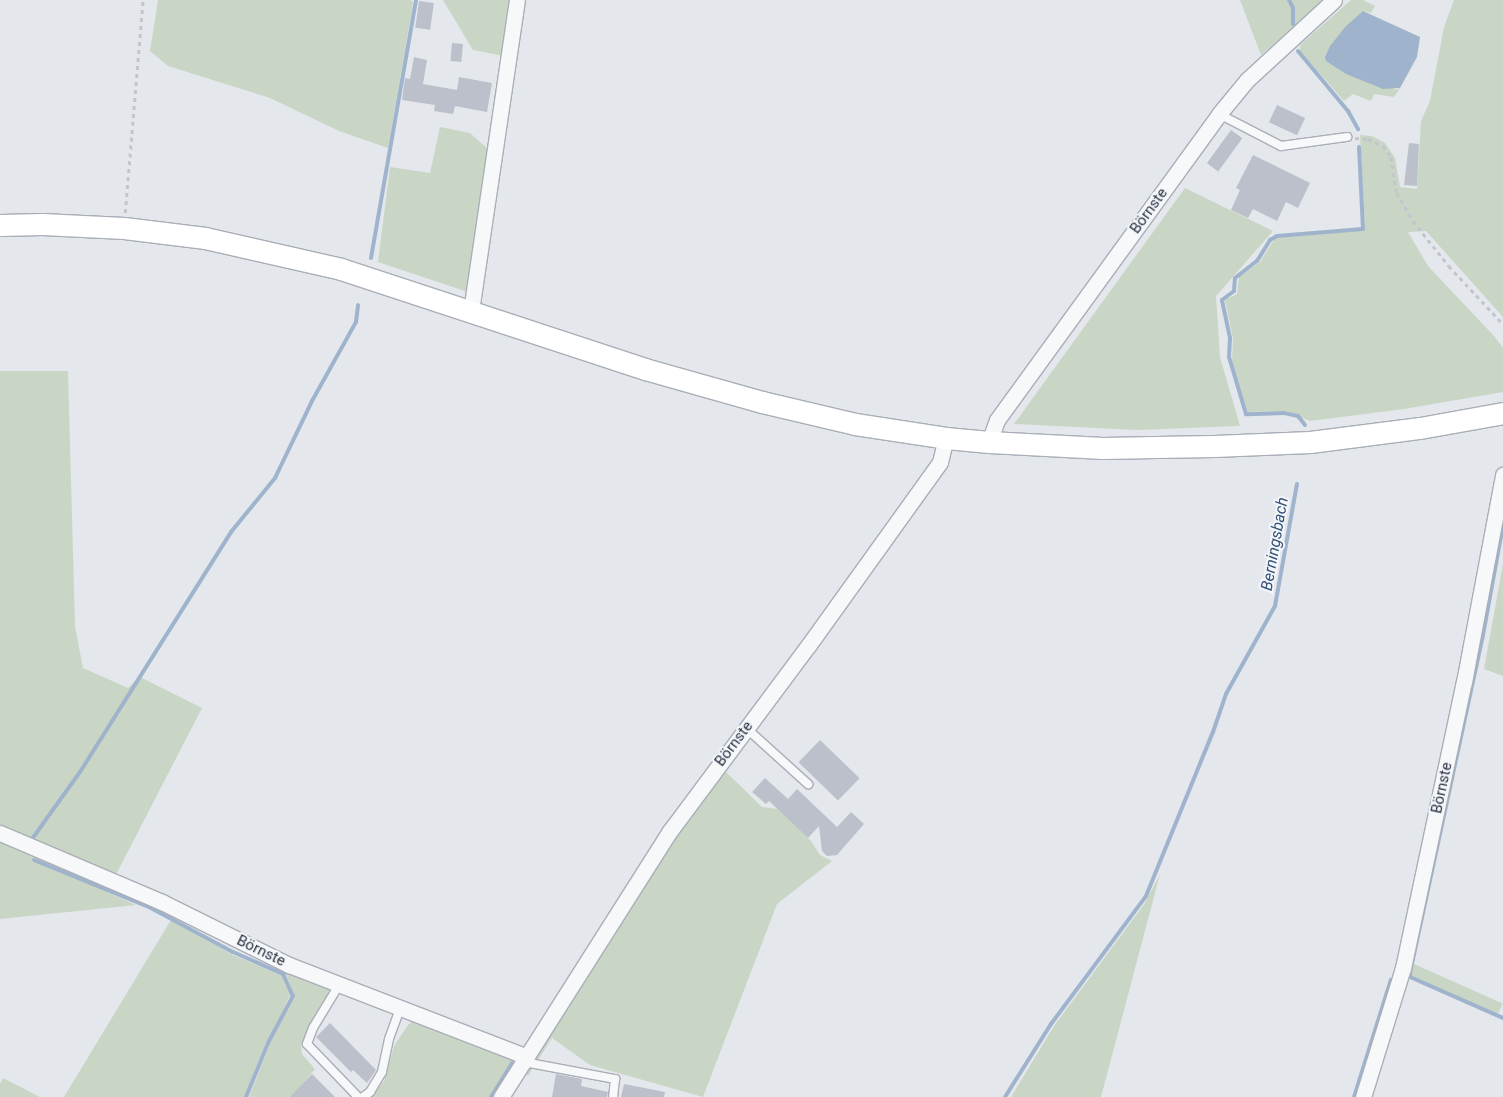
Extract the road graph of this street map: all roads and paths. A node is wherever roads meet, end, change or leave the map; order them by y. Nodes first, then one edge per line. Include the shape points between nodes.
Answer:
1 (143, 0) edge
2 (517, 0) edge
3 (1334, 0) edge
4 (1219, 114) junction
5 (1347, 137) joint
6 (0, 225) edge
7 (124, 228) junction
8 (471, 310) junction
9 (1503, 324) edge
10 (1503, 413) edge
11 (946, 438) junction
12 (989, 442) junction
13 (1503, 475) edge
14 (746, 728) junction
15 (808, 784) dead end
16 (0, 833) edge
17 (339, 984) junction
18 (400, 1008) junction
19 (525, 1059) junction
20 (358, 1097) edge
21 (363, 1097) edge
22 (501, 1097) edge
23 (613, 1097) edge
24 (1363, 1097) edge

1 - 7 path
2 - 8 street
3 - 4 street, Börnste via 1247,80
4 - 5 lane via 1281,146
4 - 12 street, Börnste via 997,420
5 - 9 path via 1368,139 1383,146 1391,157 1398,193 1413,221 1449,266
6 - 7 main road
7 - 8 main road via 205,238 342,269
8 - 11 main road via 646,369 762,402 855,424
10 - 12 main road via 1420,428 1310,442 1103,448
11 - 12 main road
11 - 14 street, Börnste via 940,462
13 - 24 street, Börnste via 1464,682 1403,968
14 - 15 lane
14 - 19 street, Börnste via 670,831
16 - 17 street, Börnste via 162,902 288,965
17 - 18 street, Börnste
17 - 20 lane via 313,1028 308,1044
18 - 19 street, Börnste
18 - 21 lane via 388,1039 382,1072 370,1092
19 - 22 street, Börnste
19 - 23 lane via 615,1079

